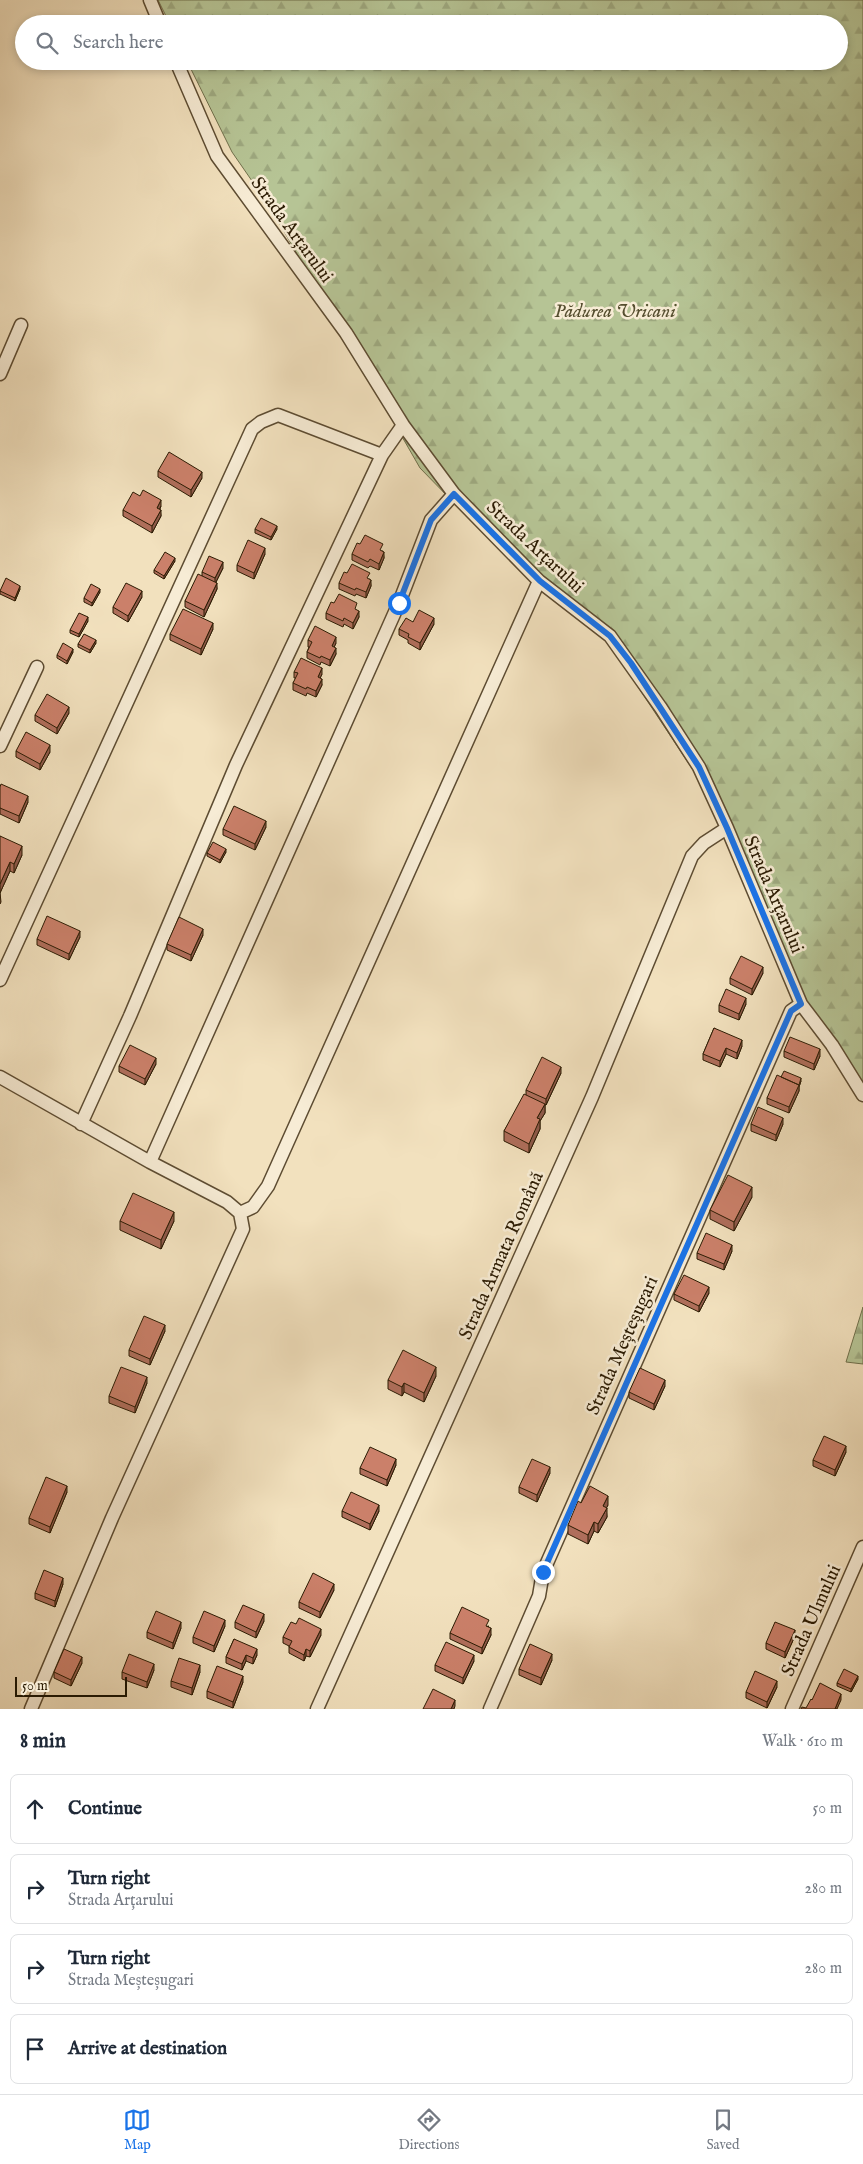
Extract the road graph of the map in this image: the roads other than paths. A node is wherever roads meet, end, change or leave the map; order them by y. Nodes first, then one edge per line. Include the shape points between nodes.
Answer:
1 (150, 0) edge
2 (156, 15) edge
3 (180, 70) edge
4 (22, 325) dead end
5 (0, 374) edge
6 (404, 425) junction
7 (382, 455) junction
8 (454, 494) junction
9 (540, 581) junction
10 (37, 667) dead end
11 (0, 746) edge
12 (727, 828) junction
13 (0, 980) edge
14 (801, 1004) junction
15 (0, 1077) edge
16 (863, 1095) edge
17 (81, 1124) junction
18 (150, 1162) junction
19 (240, 1213) junction
20 (863, 1547) edge
21 (31, 1709) edge
22 (317, 1709) edge
23 (490, 1709) edge
24 (792, 1709) edge

1 - 2 street
3 - 6 street, Strada Arțarului via 217,156 346,333
4 - 5 street
6 - 7 street
6 - 8 street, Strada Arțarului
7 - 13 street via 278,415 252,429
7 - 17 street via 236,765
8 - 9 street, Strada Arțarului
8 - 18 street via 431,520 399,603
9 - 12 street, Strada Arțarului via 610,636 622,650 699,767
9 - 19 street via 268,1186 253,1207
10 - 11 street
12 - 14 street, Strada Arțarului
12 - 22 street, Strada Armata Română via 704,843 692,856 592,1097
14 - 16 street, Strada Arțarului via 832,1045
14 - 23 street, Strada Meșteșugari via 791,1011 620,1394 543,1572 539,1596
15 - 17 street
17 - 18 street
18 - 19 street via 227,1202
19 - 21 street via 243,1229 240,1240 112,1518
20 - 24 street, Strada Ulmului

